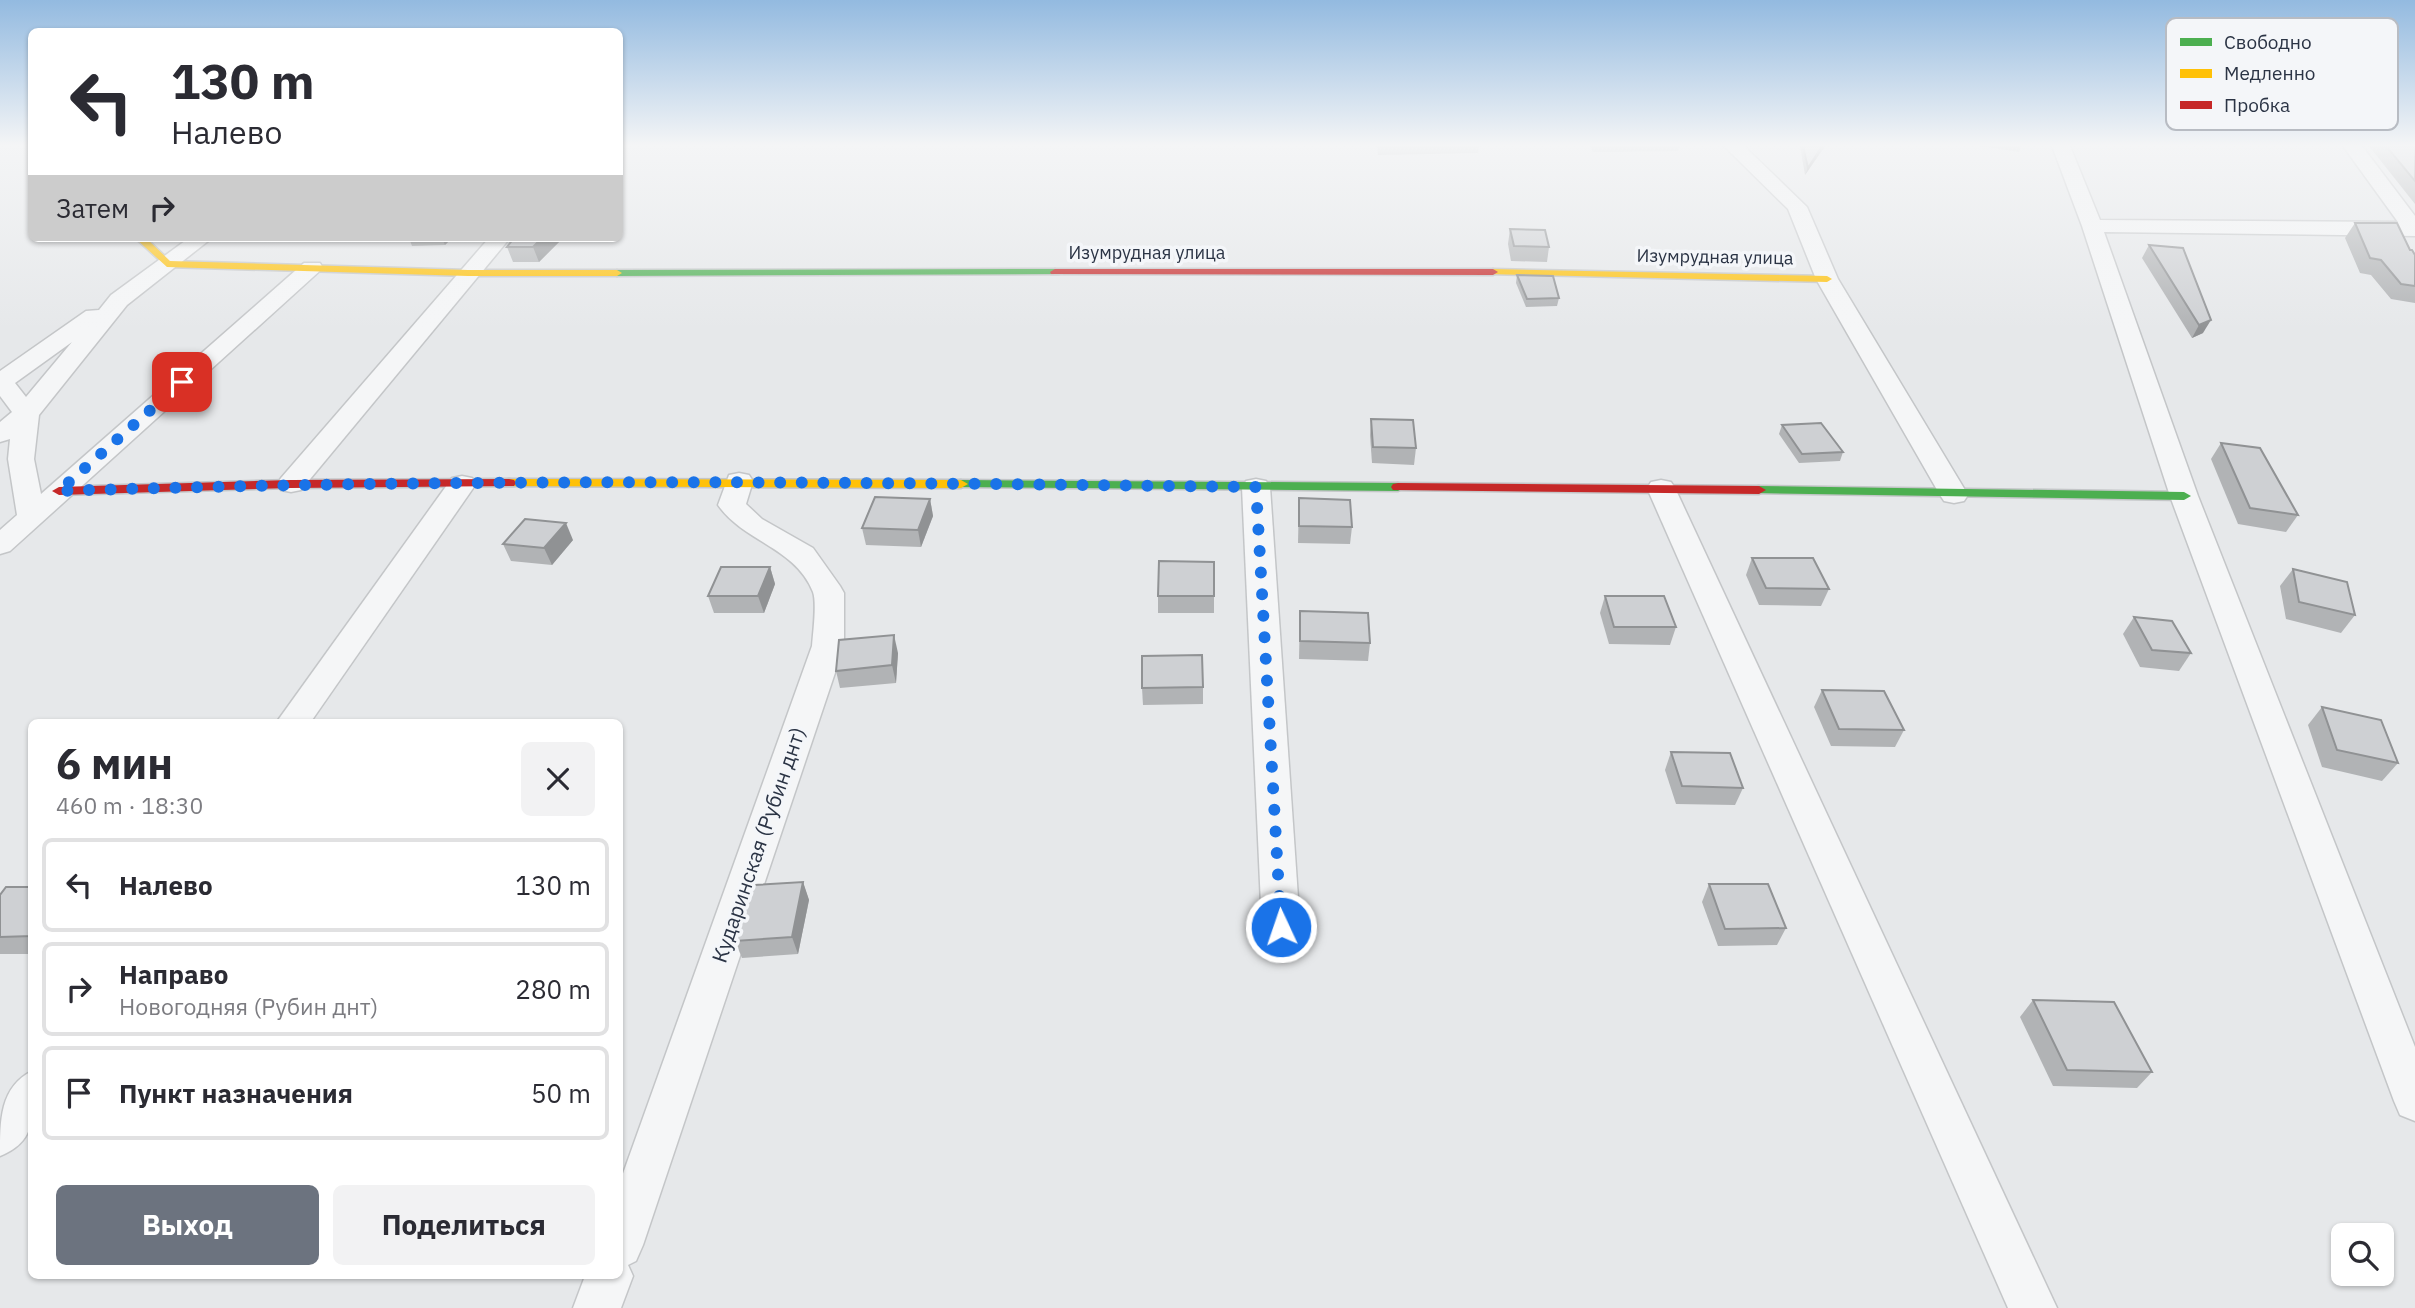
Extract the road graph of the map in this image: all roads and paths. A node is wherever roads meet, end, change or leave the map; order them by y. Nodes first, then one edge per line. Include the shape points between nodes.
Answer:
1 (1797, 207) edge
2 (2085, 207) edge
3 (2398, 207) edge
4 (2092, 226) junction
5 (2414, 229) edge
6 (144, 242) edge
7 (197, 242) edge
8 (496, 242) edge
9 (167, 264) junction
10 (312, 268) junction
11 (468, 273) junction
12 (1827, 279) junction
13 (119, 300) junction
14 (1, 381) edge
15 (26, 414) junction
16 (0, 434) edge
17 (740, 481) junction
18 (291, 484) junction
19 (462, 484) junction
20 (1256, 487) junction
21 (1661, 488) junction
22 (59, 491) junction
23 (1954, 495) junction
24 (2184, 495) junction
25 (31, 517) junction
26 (0, 545) edge
27 (295, 719) edge
28 (1281, 927) dead end
29 (28, 1096) edge
30 (2415, 1101) edge
31 (0, 1135) edge
32 (623, 1236) edge
33 (608, 1279) edge
34 (597, 1308) edge
35 (2033, 1308) edge

1 - 12 street
2 - 4 street
3 - 5 street
4 - 5 street
4 - 24 street
6 - 9 street
7 - 9 street
8 - 11 street
9 - 10 street, Изумрудная улица
9 - 13 street
10 - 11 street, Изумрудная улица
10 - 22 street
11 - 12 street, Изумрудная улица via 1509,272
11 - 18 street
12 - 23 street
13 - 14 street
13 - 15 street
14 - 15 street
15 - 16 street
15 - 25 street via 21,459
17 - 19 street
17 - 20 street
17 - 32 street, Кударинская (Рубин днт) via 732,505 752,525 803,554 829,593 828,646
18 - 19 street
18 - 22 street
19 - 27 street
20 - 21 street
20 - 28 street
21 - 23 street
21 - 35 street
22 - 25 street
23 - 24 street
24 - 30 street
25 - 26 street
29 - 31 street
33 - 34 street

